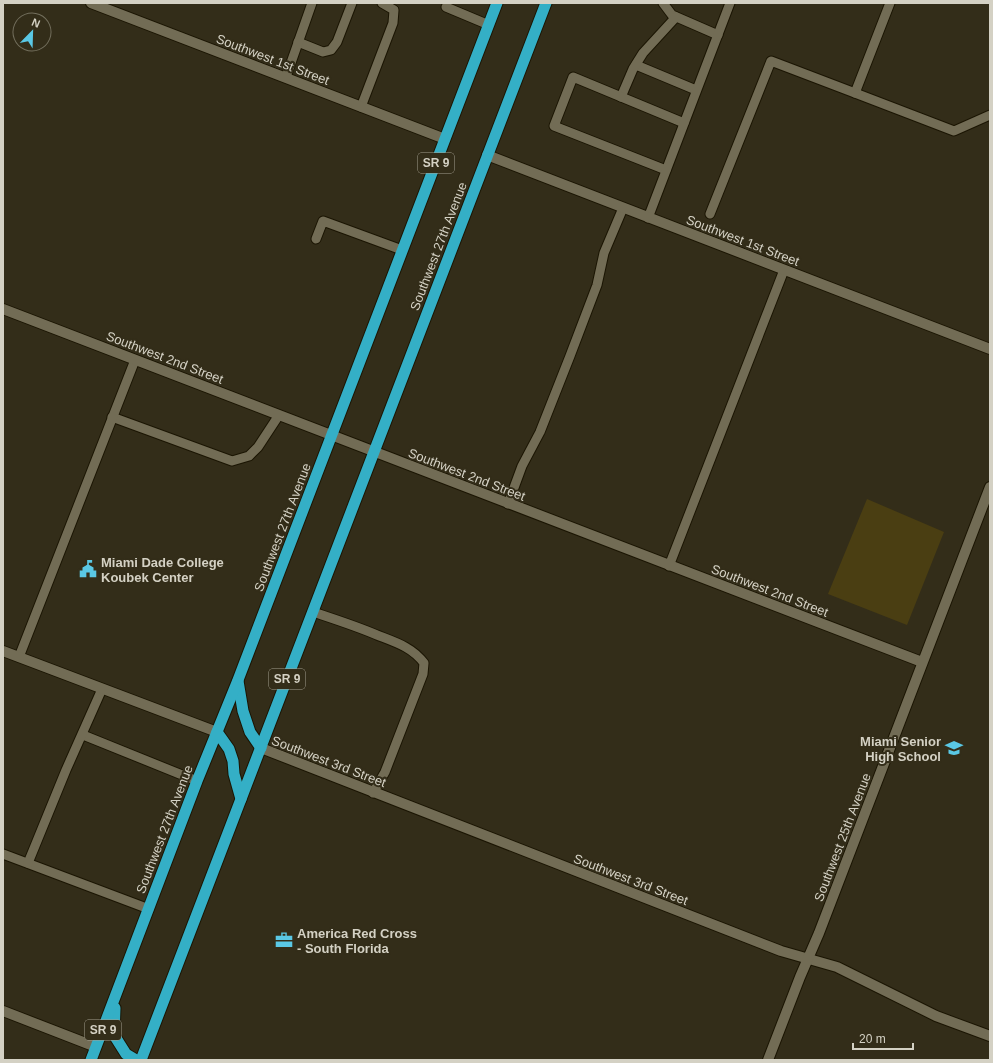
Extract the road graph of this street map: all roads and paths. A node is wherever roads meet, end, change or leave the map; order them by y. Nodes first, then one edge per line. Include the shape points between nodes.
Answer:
1 (91, 3) edge
2 (312, 3) edge
3 (352, 3) edge
4 (382, 3) edge
5 (497, 3) edge
6 (546, 3) edge
7 (663, 3) edge
8 (730, 3) edge
9 (890, 3) edge
10 (446, 7) dead end
11 (460, 7) edge
12 (676, 17) junction
13 (489, 25) junction
14 (718, 35) junction
15 (298, 42) junction
16 (636, 65) junction
17 (286, 77) junction
18 (696, 90) junction
19 (855, 93) junction
20 (621, 97) junction
21 (361, 107) junction
22 (990, 115) edge
23 (684, 123) junction
24 (445, 139) junction
25 (487, 155) junction
26 (666, 170) junction
27 (623, 208) junction
28 (710, 214) dead end
29 (648, 218) junction
30 (316, 239) dead end
31 (402, 250) junction
32 (784, 270) junction
33 (3, 309) edge
34 (990, 349) edge
35 (135, 360) junction
36 (279, 415) junction
37 (112, 416) junction
38 (332, 436) junction
39 (373, 452) junction
40 (990, 487) edge
41 (508, 504) junction
42 (669, 566) junction
43 (313, 612) junction
44 (3, 651) edge
45 (19, 657) junction
46 (922, 662) junction
47 (238, 680) junction
48 (102, 689) junction
49 (217, 732) junction
50 (83, 735) junction
51 (261, 748) junction
52 (197, 781) junction
53 (373, 793) junction
54 (241, 799) junction
55 (3, 854) edge
56 (28, 863) junction
57 (149, 909) junction
58 (808, 958) junction
59 (115, 999) junction
60 (3, 1011) edge
61 (990, 1036) edge
62 (96, 1047) junction
63 (91, 1060) edge
64 (136, 1060) edge
65 (141, 1060) edge
66 (768, 1060) edge

1 - 17 street, Southwest 1st Street
2 - 15 lane
3 - 15 lane via 337,42 331,50 323,52
4 - 21 lane via 394,10 394,23
5 - 13 highway, Southwest 27th Avenue / SR 9
6 - 25 highway, Southwest 27th Avenue / SR 9
7 - 12 lane
8 - 14 lane
9 - 19 lane
10 - 11 lane
11 - 13 lane
12 - 14 lane
12 - 16 lane via 652,42
13 - 24 highway, Southwest 27th Avenue / SR 9
14 - 18 lane
15 - 17 lane
16 - 18 lane
16 - 20 lane
17 - 21 street, Southwest 1st Street
18 - 23 lane
19 - 22 lane via 954,131
19 - 28 lane via 771,61
20 - 23 lane
20 - 26 lane via 572,77 554,126
21 - 24 street, Southwest 1st Street
23 - 26 lane
24 - 31 highway, Southwest 27th Avenue / SR 9
25 - 27 street, Southwest 1st Street
25 - 39 highway, Southwest 27th Avenue / SR 9
26 - 29 lane
27 - 29 street, Southwest 1st Street
27 - 41 lane via 604,253 598,285 540,432 522,466
29 - 32 street, Southwest 1st Street
30 - 31 lane via 323,221
31 - 38 highway, Southwest 27th Avenue / SR 9
32 - 34 street, Southwest 1st Street
32 - 42 lane
33 - 35 street, Southwest 2nd Street
35 - 36 street, Southwest 2nd Street
35 - 37 lane
36 - 37 lane via 249,456 232,461
36 - 38 street, Southwest 2nd Street
37 - 45 lane
38 - 39 street, Southwest 2nd Street
38 - 47 highway, Southwest 27th Avenue / SR 9
39 - 41 street, Southwest 2nd Street
39 - 43 highway, Southwest 27th Avenue / SR 9
40 - 46 street, Southwest 25th Avenue
41 - 42 street, Southwest 2nd Street
42 - 46 street, Southwest 2nd Street
43 - 51 highway, Southwest 27th Avenue / SR 9
43 - 53 lane via 405,646 418,654 424,663 423,674 384,772
44 - 45 street
45 - 48 street
46 - 58 street, Southwest 25th Avenue
47 - 49 highway, Southwest 27th Avenue / SR 9
47 - 51 highway via 250,732
48 - 49 street
48 - 50 lane
49 - 52 highway, Southwest 27th Avenue / SR 9
49 - 54 highway via 229,749
50 - 52 lane
50 - 56 lane
51 - 53 street, Southwest 3rd Street
51 - 54 highway, Southwest 27th Avenue / SR 9
52 - 57 highway, Southwest 27th Avenue / SR 9
53 - 58 street, Southwest 3rd Street via 782,951
54 - 65 highway, Southwest 27th Avenue / SR 9
55 - 56 lane
56 - 57 lane
57 - 59 highway, Southwest 27th Avenue / SR 9
58 - 61 street, Southwest 3rd Street via 837,967 936,1016
58 - 66 street, Southwest 25th Avenue
59 - 62 highway, Southwest 27th Avenue / SR 9
59 - 64 highway via 114,1034 126,1054
60 - 62 street
62 - 63 highway, Southwest 27th Avenue / SR 9

